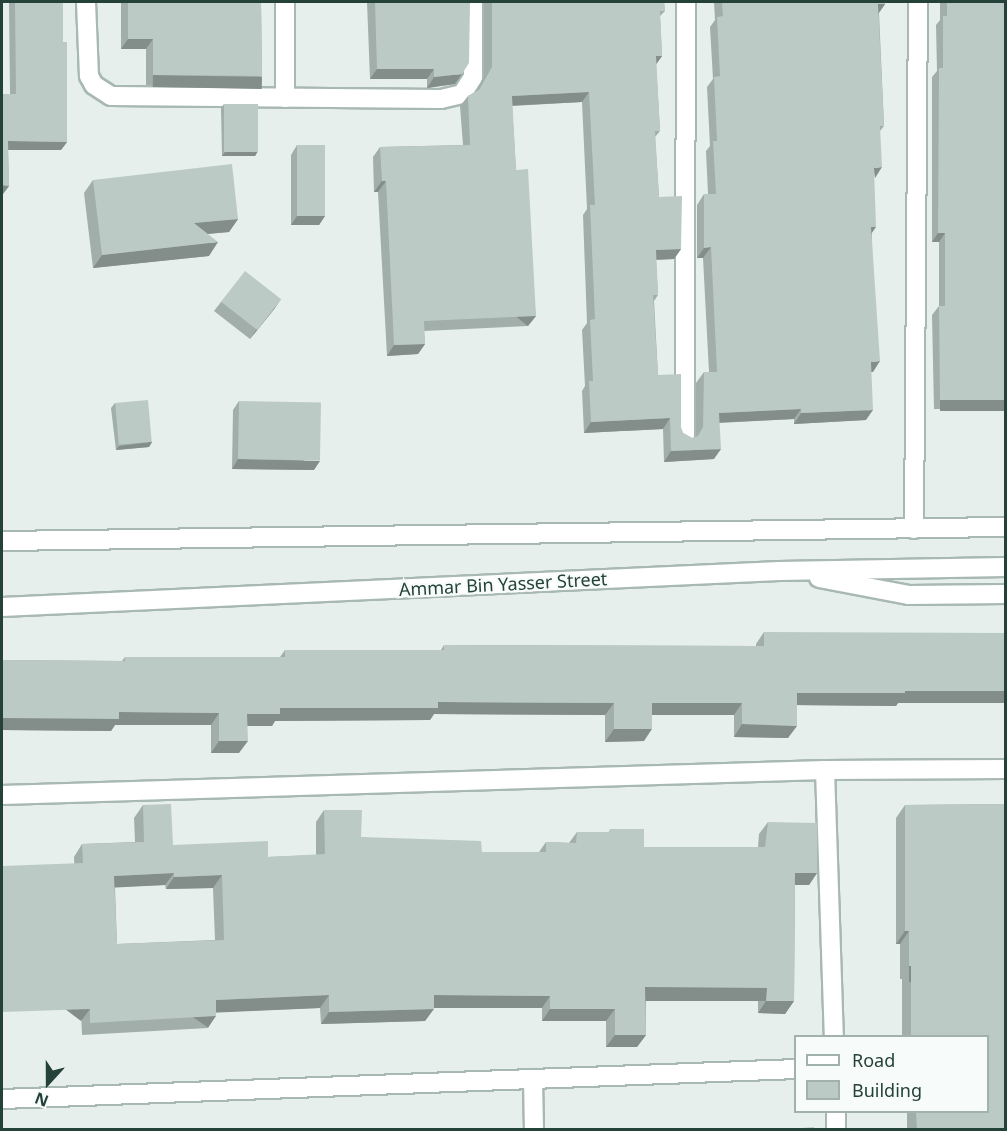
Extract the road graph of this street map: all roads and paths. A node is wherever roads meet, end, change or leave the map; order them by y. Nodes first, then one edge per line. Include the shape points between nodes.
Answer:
1 (86, 2) edge
2 (285, 2) edge
3 (473, 2) edge
4 (686, 2) edge
5 (918, 2) edge
6 (285, 98) junction
7 (685, 437) edge
8 (1005, 527) edge
9 (914, 529) junction
10 (2, 541) edge
11 (1005, 567) edge
12 (779, 571) junction
13 (1005, 594) edge
14 (2, 607) edge
15 (1005, 769) edge
16 (825, 770) junction
17 (2, 795) edge
18 (834, 1035) edge
19 (794, 1069) edge
20 (533, 1079) junction
21 (2, 1099) edge
22 (836, 1113) edge
23 (534, 1130) edge
24 (836, 1130) edge

1 - 6 street via 87,66 94,85 102,92 121,97
2 - 6 street
3 - 6 street via 473,77 462,94 441,99
4 - 7 street
5 - 9 street
8 - 9 street
9 - 10 street
11 - 12 street, Ammar Bin Yasser Street
12 - 13 street via 909,595
12 - 14 street, Ammar Bin Yasser Street
15 - 16 street
16 - 17 street
16 - 18 street
19 - 20 street
20 - 21 street
20 - 23 street
22 - 24 street

